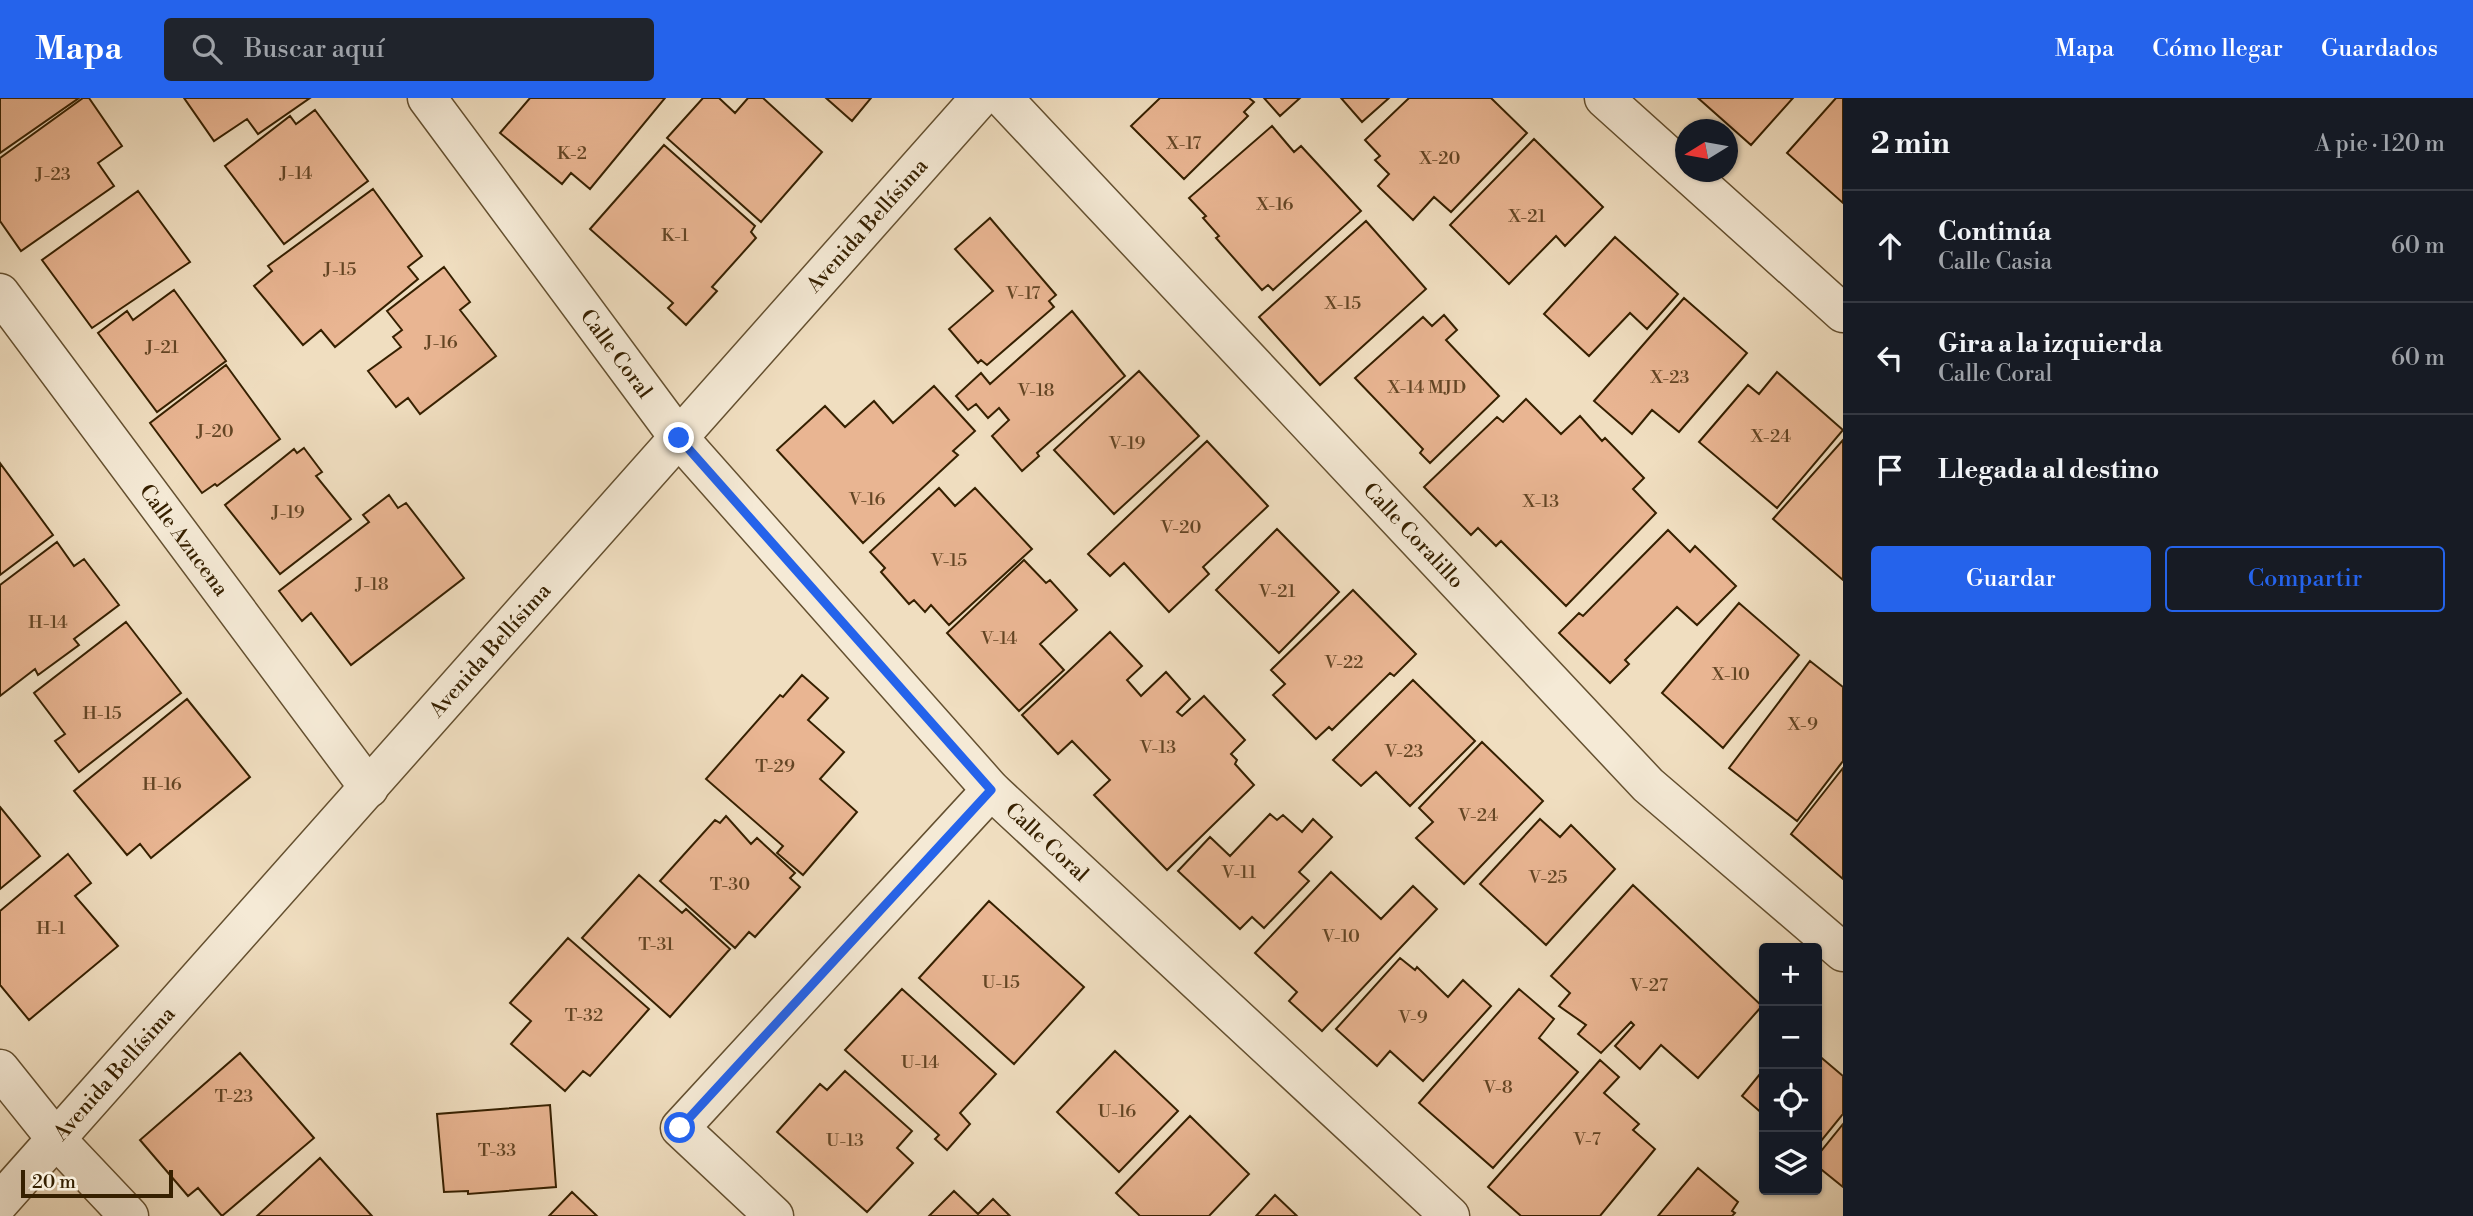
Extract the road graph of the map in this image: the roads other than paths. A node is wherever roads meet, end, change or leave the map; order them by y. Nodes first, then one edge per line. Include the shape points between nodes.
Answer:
1 (427, 98) edge
2 (980, 98) edge
3 (1003, 98) edge
4 (1604, 98) edge
5 (0, 293) edge
6 (1843, 313) edge
7 (679, 438) junction
8 (369, 788) junction
9 (991, 790) junction
10 (1843, 952) edge
11 (0, 1069) edge
12 (56, 1139) junction
13 (0, 1202) edge
14 (129, 1216) edge
15 (774, 1216) edge
16 (1450, 1216) edge

1 - 7 street, Calle Coral
2 - 7 street, Avenida Bellísima
3 - 10 street, Calle Coralillo via 1648,786
4 - 6 street
5 - 8 street, Calle Azucena
7 - 8 street, Avenida Bellísima
7 - 9 street, Calle Coral
8 - 12 street, Avenida Bellísima
9 - 15 street via 680,1128
9 - 16 street, Calle Coral
11 - 12 street
12 - 13 street, Avenida Bellísima
12 - 14 street

